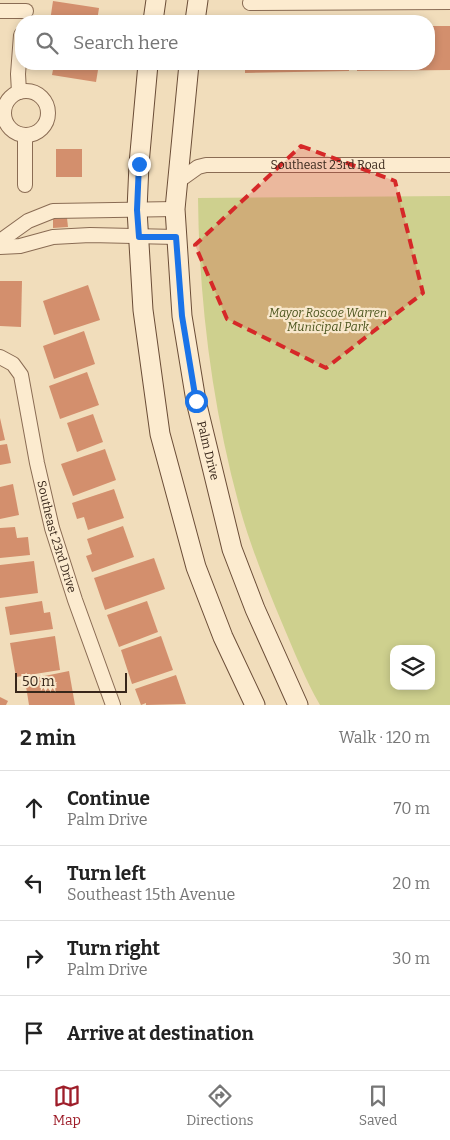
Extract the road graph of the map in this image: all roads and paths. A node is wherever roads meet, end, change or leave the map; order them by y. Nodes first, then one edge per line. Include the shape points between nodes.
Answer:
1 (156, 0) edge
2 (198, 0) edge
3 (327, 1) edge
4 (250, 2) edge
5 (450, 2) edge
6 (0, 11) edge
7 (25, 11) edge
8 (154, 15) edge
9 (196, 15) edge
10 (18, 70) edge
11 (147, 70) edge
12 (188, 70) edge
13 (19, 92) junction
14 (25, 136) junction
15 (180, 148) junction
16 (206, 165) junction
17 (450, 165) edge
18 (177, 182) junction
19 (25, 185) dead end
20 (175, 209) junction
21 (137, 210) junction
22 (139, 237) junction
23 (176, 237) junction
24 (0, 241) edge
25 (0, 247) edge
26 (0, 357) edge
27 (113, 705) edge
28 (255, 705) edge
29 (298, 705) edge

1 - 8 main road
2 - 9 main road
3 - 4 street
3 - 5 street
6 - 7 street
10 - 13 street
11 - 21 main road
12 - 15 main road, Palm Drive
13 - 14 street via 8,100 3,113 12,131
13 - 14 street via 34,92 46,103 48,110 48,118 40,131
14 - 19 street
15 - 16 street
15 - 18 main road, Palm Drive
16 - 17 street, Southeast 23rd Road
16 - 18 street, Southeast 23rd Road
18 - 20 main road, Palm Drive
20 - 21 street
20 - 23 main road, Palm Drive
21 - 22 main road
21 - 24 street via 53,211 28,221
22 - 23 street
22 - 25 street via 53,237 20,246
22 - 28 main road via 143,310 160,434 196,567 223,637
23 - 29 main road, Palm Drive via 182,316 196,401 232,550
26 - 27 street, Southeast 23rd Drive via 13,364 20,375 52,528

